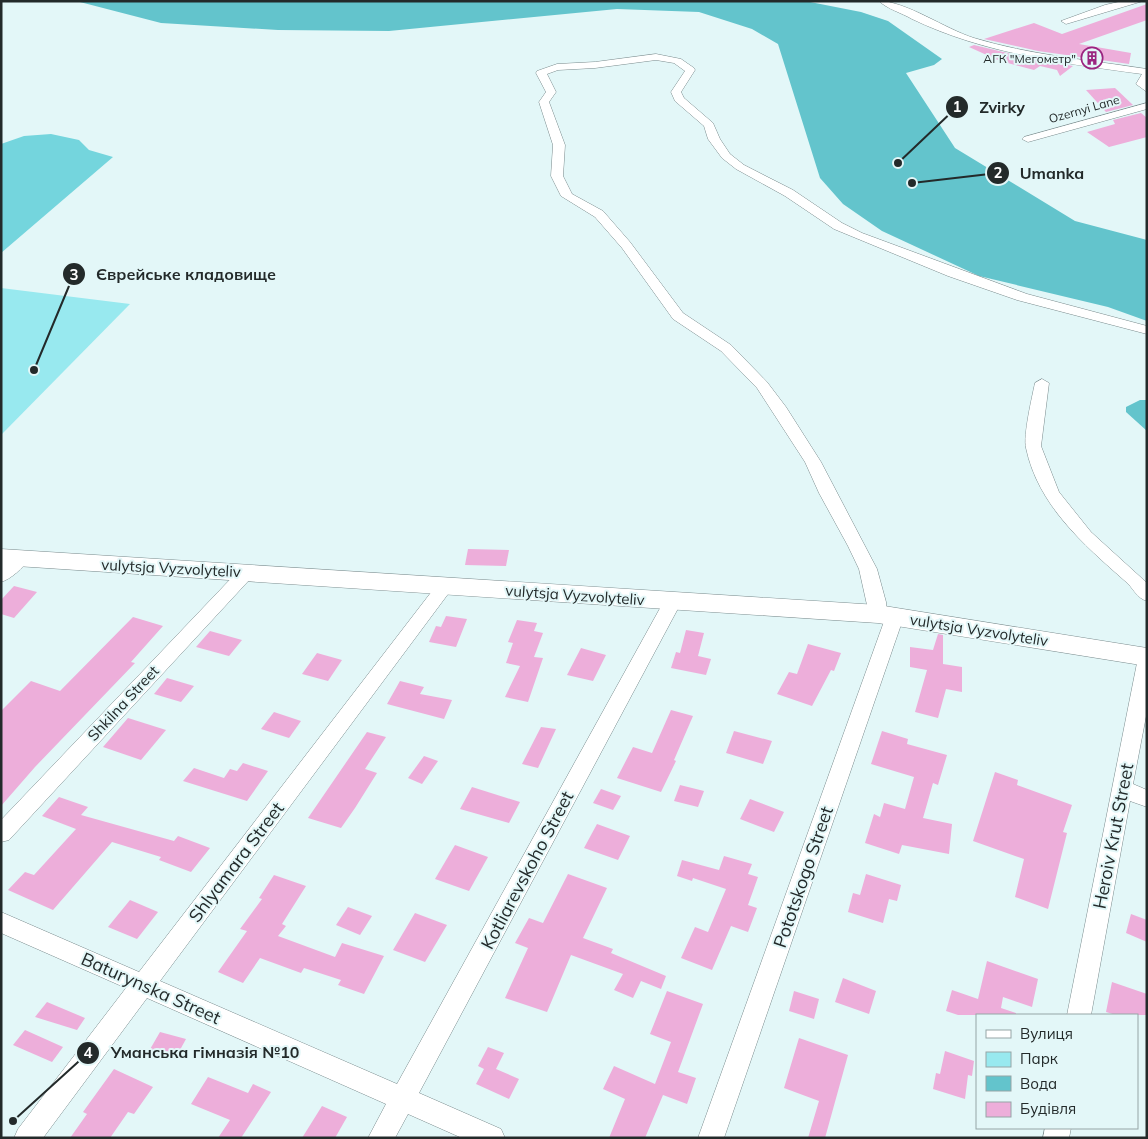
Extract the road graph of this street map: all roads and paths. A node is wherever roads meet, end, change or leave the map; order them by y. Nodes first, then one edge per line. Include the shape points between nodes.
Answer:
1 (883, 1) edge
2 (1139, 1) edge
3 (1066, 21) dead end
4 (1147, 74) edge
5 (1147, 89) edge
6 (1147, 106) edge
7 (1028, 139) dead end
8 (1147, 330) edge
9 (1042, 383) dead end
10 (10, 558) edge
11 (246, 573) junction
12 (1, 576) edge
13 (445, 586) junction
14 (1147, 595) edge
15 (673, 601) junction
16 (886, 615) junction
17 (1147, 657) edge
18 (1122, 788) junction
19 (1147, 799) edge
20 (1, 834) edge
21 (1, 922) edge
22 (144, 985) junction
23 (1079, 1014) edge
24 (404, 1099) junction
25 (27, 1138) edge
26 (381, 1138) edge
27 (492, 1138) edge
28 (711, 1138) edge

1 - 4 street via 921,21 970,40 1007,50
2 - 3 street via 1108,6
4 - 5 street via 1141,84
6 - 7 street, Ozernyi Lane
8 - 16 street via 1022,297 872,242 838,226 726,156 709,125 678,99 676,92 690,70 677,61 656,57 557,67 541,73 551,92 544,102 560,141 561,161 557,176 567,196 599,214 678,316 726,348 762,385 813,462 868,569
9 - 14 street via 1033,446 1051,493 1085,536 1134,579
10 - 11 main road, vulytsja Vyzvolyteliv
10 - 12 street
11 - 13 main road, vulytsja Vyzvolyteliv
11 - 20 street, Shkilna Street
13 - 15 main road, vulytsja Vyzvolyteliv
13 - 22 street, Shlyamara Street
15 - 16 main road, vulytsja Vyzvolyteliv
15 - 24 street, Kotliarevskoho Street
16 - 17 main road, vulytsja Vyzvolyteliv
16 - 28 street, Pototskogo Street
17 - 18 street, Heroiv Krut Street
18 - 19 street
18 - 23 street, Heroiv Krut Street
21 - 22 street, Baturynska Street
22 - 24 street, Baturynska Street
22 - 25 street, Shlyamara Street
24 - 26 street, Kotliarevskoho Street
24 - 27 street, Baturynska Street

